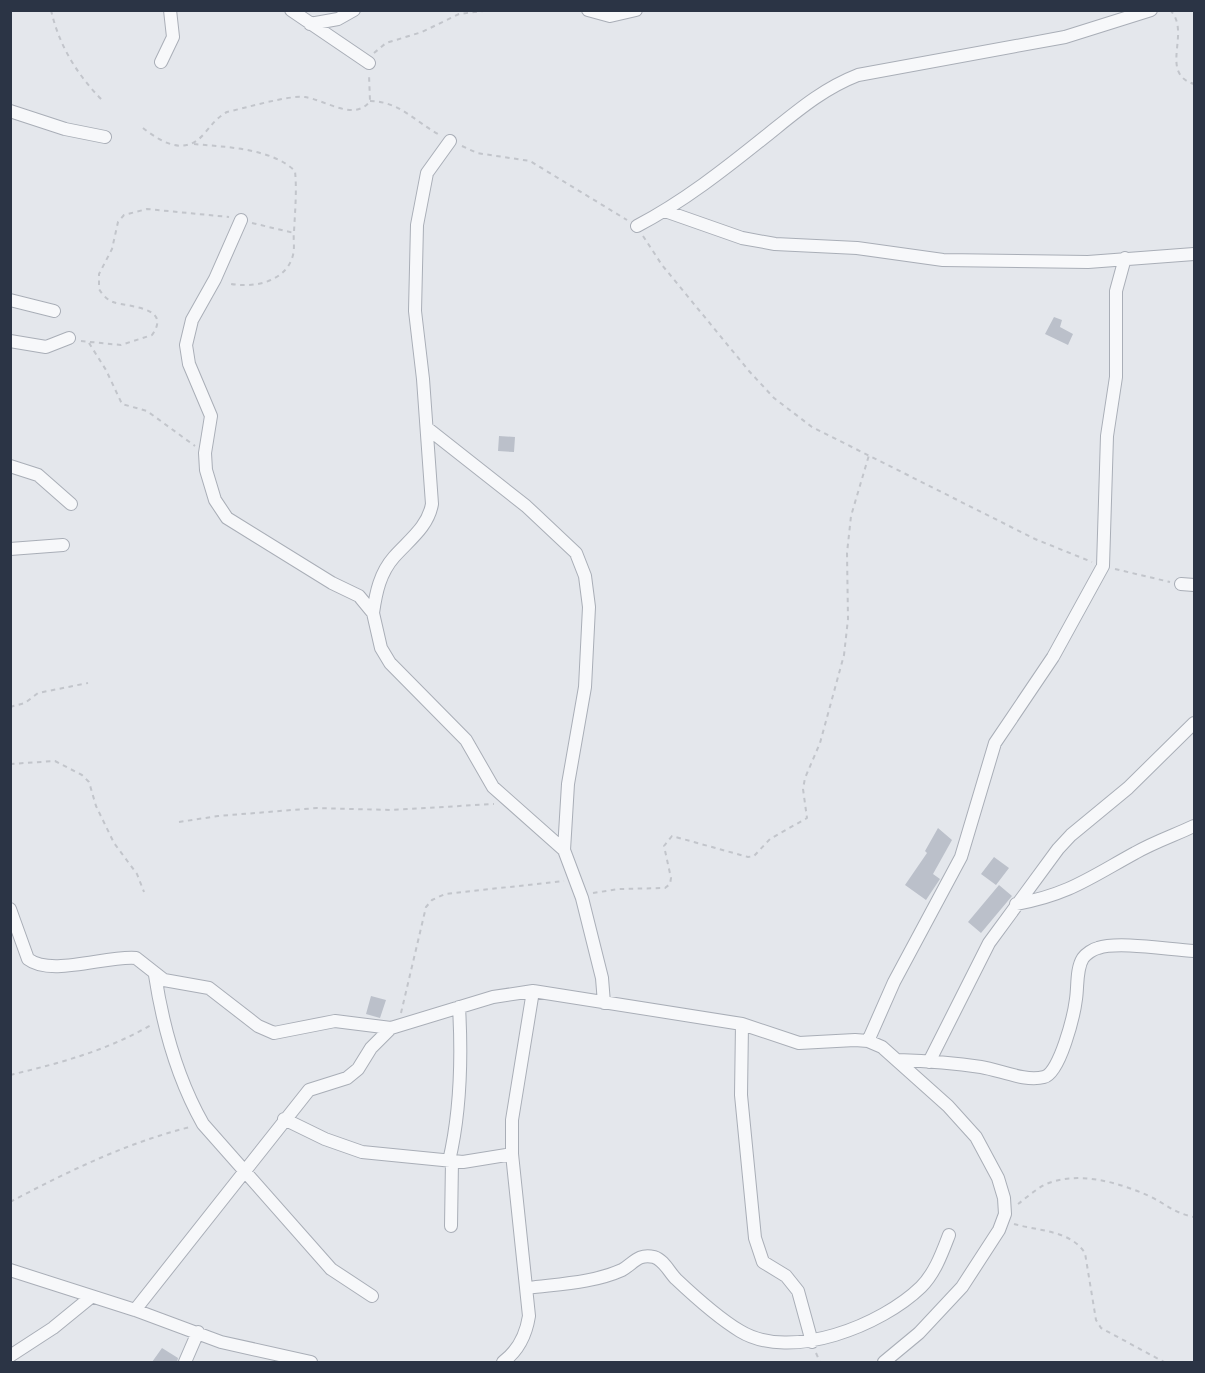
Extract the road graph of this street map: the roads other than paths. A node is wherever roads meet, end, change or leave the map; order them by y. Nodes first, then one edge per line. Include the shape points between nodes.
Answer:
1 (170, 10) edge
2 (291, 10) edge
3 (354, 10) edge
4 (588, 10) edge
5 (636, 10) edge
6 (1150, 10) edge
7 (310, 24) junction
8 (161, 63) dead end
9 (369, 63) road end
10 (10, 111) edge
11 (105, 137) dead end
12 (450, 141) road end
13 (665, 211) junction
14 (241, 220) road end
15 (636, 226) road end
16 (1194, 254) edge
17 (1125, 258) junction
18 (10, 300) edge
19 (54, 311) dead end
20 (69, 338) road end
21 (13, 345) edge
22 (427, 428) junction
23 (10, 466) edge
24 (71, 504) dead end
25 (63, 544) dead end
26 (10, 549) edge
27 (1181, 584) road end
28 (1194, 585) edge
29 (373, 613) junction
30 (1194, 723) edge
31 (1194, 826) edge
32 (564, 850) junction
33 (1016, 904) junction
34 (10, 909) edge
35 (1194, 951) edge
36 (155, 975) junction
37 (533, 991) junction
38 (604, 1004) junction
39 (459, 1007) junction
40 (742, 1024) junction
41 (397, 1026) junction
42 (868, 1041) junction
43 (898, 1059) junction
44 (929, 1062) junction
45 (284, 1119) junction
46 (512, 1154) junction
47 (451, 1161) junction
48 (244, 1171) junction
49 (451, 1226) dead end
50 (949, 1235) dead end
51 (10, 1270) edge
52 (528, 1288) junction
53 (372, 1296) dead end
54 (91, 1297) junction
55 (135, 1310) junction
56 (198, 1332) junction
57 (812, 1342) junction
58 (10, 1356) edge
59 (185, 1362) edge
60 (311, 1362) edge
61 (503, 1362) edge
62 (884, 1362) edge

1 - 8 street via 172,37
2 - 7 street
3 - 7 street via 338,19
4 - 5 street via 598,15 620,16
6 - 13 street via 1065,37 858,75 837,83
7 - 9 street
10 - 11 street via 64,129
12 - 22 street via 427,173 417,225 415,310
13 - 15 street
13 - 17 street via 742,238 797,247 857,248 943,260 1088,262
14 - 29 street via 192,320 186,345 189,364 211,416 205,453 215,500 227,518 332,584 359,596
16 - 17 street
17 - 42 street via 1116,291 1116,377 1107,436 1102,566 1053,657 995,743 961,857 894,982
18 - 19 street
20 - 21 street via 46,347
22 - 29 street via 433,490 430,516 381,577
22 - 32 street via 526,506 576,553 585,576 589,607 586,679 568,784
23 - 24 street via 38,475
25 - 26 street
27 - 28 street
29 - 32 street via 381,648 390,663 466,740 493,787
30 - 33 street via 1128,789 1071,835
31 - 33 street via 1138,851 1076,888
32 - 38 street via 582,898 603,978
33 - 44 street via 989,943
34 - 36 street via 24,950 38,965 131,958
35 - 44 street via 1112,946 1089,953 1080,969 1076,1002 1061,1055 1053,1072 1044,1077
36 - 41 street via 209,988 258,1026 274,1033 334,1022
36 - 48 street via 162,1019 187,1096 203,1124
37 - 38 street
37 - 39 street
37 - 46 street via 512,1120
38 - 40 street
39 - 41 street
39 - 47 street via 462,1060
40 - 42 street via 799,1043
40 - 57 street via 741,1095 754,1238 763,1262 786,1276 798,1291
41 - 45 street via 371,1048 358,1070 341,1081 309,1090
42 - 43 street
43 - 44 street
43 - 62 street via 976,1137 998,1178 1004,1218 962,1287 919,1334
45 - 47 street via 362,1152
45 - 48 street
46 - 47 street
46 - 52 street
47 - 49 street
48 - 53 street via 331,1269
48 - 55 street
50 - 57 street via 936,1266 922,1286 900,1304 835,1336
51 - 54 street
52 - 57 street via 606,1276 624,1269 636,1258 652,1257 743,1333 787,1342
52 - 61 street via 526,1330 516,1350
54 - 55 street
54 - 58 street
55 - 56 street
56 - 59 street
56 - 60 street via 221,1342

